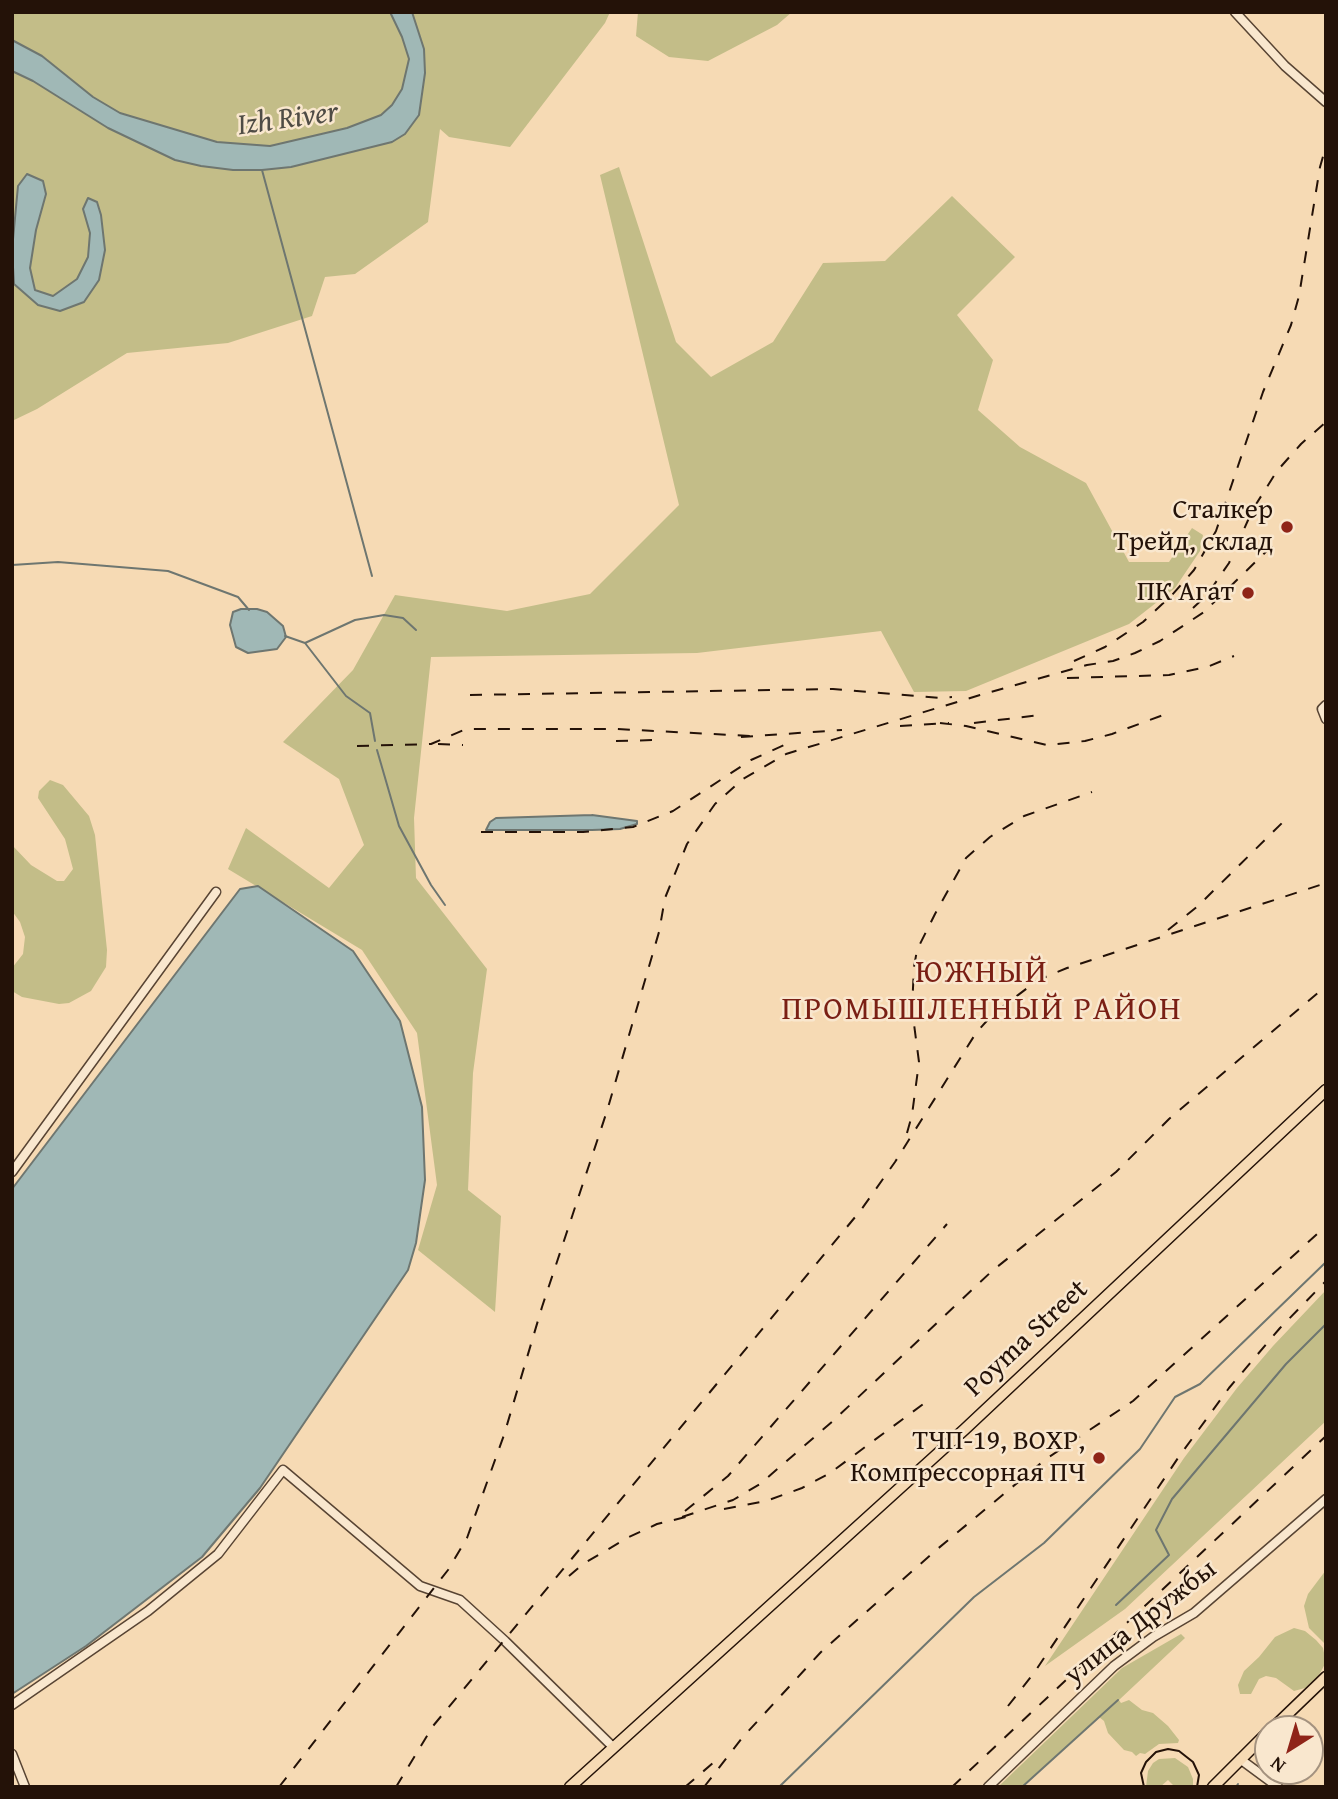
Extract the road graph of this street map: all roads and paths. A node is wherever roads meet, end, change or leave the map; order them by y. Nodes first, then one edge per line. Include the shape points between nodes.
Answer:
1 (1235, 12) edge
2 (1326, 102) edge
3 (1326, 705) edge
4 (1326, 719) edge
5 (216, 892) dead end
6 (1326, 1090) edge
7 (12, 1172) edge
8 (1326, 1499) edge
9 (1326, 1677) edge
10 (12, 1705) edge
11 (1287, 1715) edge
12 (1254, 1746) edge
13 (612, 1747) junction
14 (12, 1755) edge
15 (1240, 1759) junction
16 (25, 1787) edge
17 (570, 1787) edge
18 (988, 1787) edge
19 (1213, 1787) edge
20 (1279, 1787) edge

1 - 2 street
3 - 4 street via 1322,709
5 - 7 street
6 - 13 main road, Poyma Street via 965,1429
8 - 18 street, улица Дружбы via 1194,1613 1114,1666
9 - 11 main road
10 - 13 street via 148,1611 218,1554 283,1471 420,1587 460,1600
12 - 15 main road
13 - 17 main road, Poyma Street
14 - 16 street
15 - 19 main road
15 - 20 street

